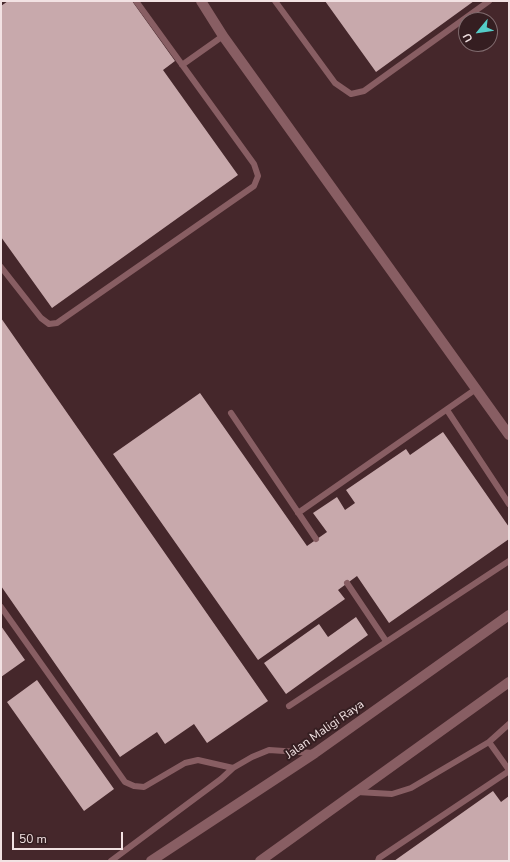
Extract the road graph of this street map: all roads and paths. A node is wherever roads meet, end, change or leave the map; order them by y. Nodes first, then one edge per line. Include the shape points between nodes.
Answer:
1 (136, 1) edge
2 (200, 1) edge
3 (275, 1) edge
4 (489, 1) edge
5 (223, 36) junction
6 (182, 65) junction
7 (1, 267) edge
8 (476, 389) junction
9 (447, 410) junction
10 (231, 413) dead end
11 (509, 435) edge
12 (509, 504) edge
13 (298, 513) junction
14 (316, 539) dead end
15 (509, 561) edge
16 (347, 583) dead end
17 (1, 607) edge
18 (509, 615) edge
19 (386, 641) junction
20 (509, 682) edge
21 (289, 706) dead end
22 (509, 724) edge
23 (489, 742) junction
24 (315, 753) junction
25 (233, 768) junction
26 (509, 771) edge
27 (355, 791) junction
28 (111, 861) edge
29 (151, 861) edge
30 (260, 861) edge
31 (378, 861) edge

1 - 6 lane
2 - 5 street
3 - 4 lane via 335,83 351,94 364,91
5 - 6 lane
5 - 8 street
6 - 7 lane via 254,164 258,176 254,186 57,323 49,324 41,318
8 - 9 lane
8 - 11 street
9 - 12 lane
9 - 13 lane
10 - 13 lane
13 - 14 lane
15 - 19 lane
16 - 19 lane
17 - 25 lane via 125,782 144,787 185,763 198,760
18 - 24 street, Jalan Maligi Raya
19 - 21 lane
20 - 27 street
22 - 23 lane
23 - 26 lane
23 - 27 lane via 411,788 392,794
24 - 25 lane via 269,750
24 - 29 street, Jalan Maligi Raya
25 - 28 lane
26 - 31 lane
27 - 30 street

